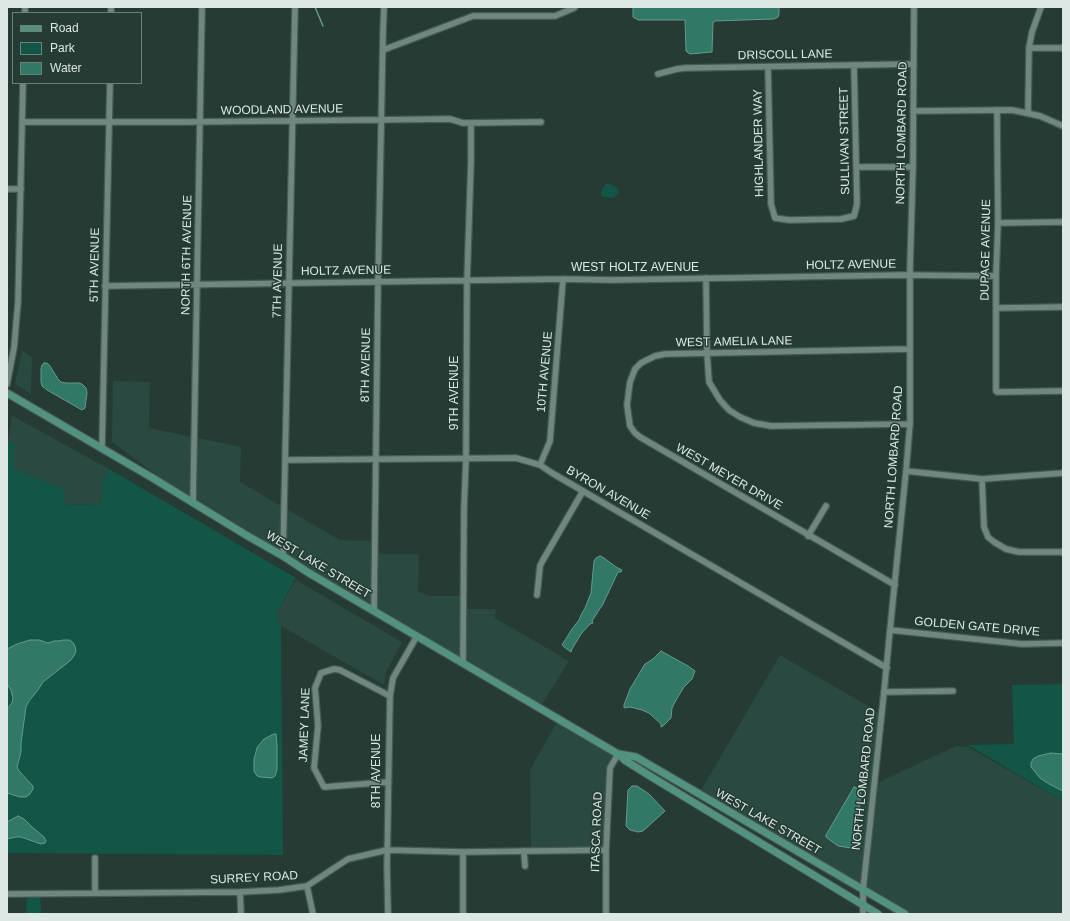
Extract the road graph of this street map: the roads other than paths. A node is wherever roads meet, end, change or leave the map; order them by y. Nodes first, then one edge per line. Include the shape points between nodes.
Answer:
1 (202, 7) edge
2 (294, 7) edge
3 (384, 7) edge
4 (575, 7) edge
5 (914, 7) edge
6 (1041, 7) edge
7 (1029, 48) junction
8 (1063, 48) edge
9 (383, 50) junction
10 (914, 64) junction
11 (854, 65) junction
12 (768, 67) junction
13 (658, 74) dead end
14 (23, 84) edge
15 (110, 84) edge
16 (997, 110) junction
17 (913, 111) junction
18 (1028, 113) junction
19 (292, 120) junction
20 (381, 120) junction
21 (22, 122) junction
22 (109, 122) junction
23 (200, 122) junction
24 (541, 122) dead end
25 (471, 123) junction
26 (1063, 126) edge
27 (913, 166) junction
28 (857, 167) junction
29 (20, 188) junction
30 (7, 189) edge
31 (854, 216) joint
32 (1063, 222) edge
33 (998, 223) junction
34 (910, 275) junction
35 (996, 276) junction
36 (706, 278) junction
37 (563, 279) junction
38 (467, 281) junction
39 (378, 282) junction
40 (289, 284) junction
41 (197, 285) junction
42 (105, 286) junction
43 (1063, 307) edge
44 (996, 308) junction
45 (910, 349) junction
46 (707, 353) junction
47 (7, 384) edge
48 (1063, 391) edge
49 (7, 393) edge
50 (910, 424) junction
51 (640, 437) joint
52 (102, 448) junction
53 (466, 458) junction
54 (376, 459) junction
55 (285, 460) junction
56 (540, 465) junction
57 (906, 471) junction
58 (1063, 473) edge
59 (982, 479) junction
60 (583, 491) junction
61 (193, 504) junction
62 (826, 506) dead end
63 (808, 536) junction
64 (1063, 552) edge
65 (283, 556) junction
66 (895, 585) junction
67 (538, 595) dead end
68 (374, 611) junction
69 (890, 630) junction
70 (417, 636) junction
71 (1063, 642) edge
72 (463, 663) junction
73 (887, 668) junction
74 (953, 691) dead end
75 (884, 692) junction
76 (390, 696) junction
77 (618, 754) junction
78 (388, 782) junction
79 (388, 850) junction
80 (606, 850) junction
81 (524, 851) junction
82 (463, 852) junction
83 (95, 858) dead end
84 (524, 866) dead end
85 (307, 886) junction
86 (863, 890) junction
87 (240, 892) junction
88 (95, 893) junction
89 (7, 894) edge
90 (863, 906) junction
91 (240, 914) edge
92 (313, 914) edge
93 (388, 914) edge
94 (463, 914) edge
95 (606, 914) edge
96 (863, 914) edge
97 (878, 914) edge
98 (905, 914) edge

1 - 23 street, NORTH 6TH AVENUE
2 - 19 street, 7TH AVENUE
3 - 9 street, 8TH AVENUE
4 - 9 street via 555,16 473,16
5 - 10 street, NORTH LOMBARD ROAD
6 - 7 street
7 - 8 street
7 - 18 street
9 - 20 street, 8TH AVENUE
10 - 11 street, DRISCOLL LANE
10 - 17 street, NORTH LOMBARD ROAD
11 - 12 street, DRISCOLL LANE
11 - 28 street, SULLIVAN STREET
12 - 13 street, DRISCOLL LANE via 677,69
12 - 31 street, HIGHLANDER WAY via 771,204 775,218 841,220
14 - 21 street
15 - 22 street, 5TH AVENUE
16 - 17 street
16 - 18 street
16 - 33 street, DUPAGE AVENUE
17 - 27 street, NORTH LOMBARD ROAD
18 - 26 street
19 - 20 street, WOODLAND AVENUE
19 - 23 street, WOODLAND AVENUE
19 - 40 street, 7TH AVENUE
20 - 25 street, WOODLAND AVENUE via 450,119
20 - 39 street, 8TH AVENUE
21 - 22 street, WOODLAND AVENUE
21 - 29 street
22 - 23 street, WOODLAND AVENUE
22 - 42 street, 5TH AVENUE
23 - 41 street, NORTH 6TH AVENUE
24 - 25 street, WOODLAND AVENUE
25 - 38 street, 9TH AVENUE
27 - 28 street
27 - 34 street, NORTH LOMBARD ROAD
28 - 31 street, SULLIVAN STREET via 857,204
29 - 30 street
29 - 47 street via 18,302 14,348
32 - 33 street
33 - 35 street, DUPAGE AVENUE
34 - 35 street, HOLTZ AVENUE
34 - 36 street, HOLTZ AVENUE
34 - 45 street, NORTH LOMBARD ROAD
35 - 44 street, DUPAGE AVENUE
36 - 37 street, WEST HOLTZ AVENUE
36 - 46 street
37 - 38 street, HOLTZ AVENUE
37 - 56 street, 10TH AVENUE via 550,441
38 - 39 street, HOLTZ AVENUE
38 - 53 street, 9TH AVENUE
39 - 40 street, HOLTZ AVENUE
39 - 54 street, 8TH AVENUE
40 - 41 street, HOLTZ AVENUE
40 - 55 street, 7TH AVENUE
41 - 42 street, HOLTZ AVENUE
41 - 61 street, NORTH 6TH AVENUE
42 - 52 street, 5TH AVENUE
43 - 44 street
44 - 48 street, DUPAGE AVENUE via 996,391
45 - 46 street, WEST AMELIA LANE
45 - 50 street, NORTH LOMBARD ROAD
46 - 50 street via 709,382 720,400 728,410 754,423 778,426
46 - 51 street, WEST AMELIA LANE via 655,356 635,369 630,382 627,405 630,426
49 - 52 main road, WEST LAKE STREET
50 - 57 street, NORTH LOMBARD ROAD
51 - 63 street, WEST MEYER DRIVE
52 - 61 main road, WEST LAKE STREET
53 - 54 street, BYRON AVENUE
53 - 56 street, BYRON AVENUE via 516,458
53 - 72 street, 9TH AVENUE
54 - 55 street, BYRON AVENUE
54 - 68 street, 8TH AVENUE
55 - 65 street, 7TH AVENUE
56 - 60 street, BYRON AVENUE
57 - 59 street
57 - 66 street, NORTH LOMBARD ROAD
58 - 59 street
59 - 64 street via 984,527 988,537 1006,548 1019,552
60 - 67 street via 540,566
60 - 73 street, BYRON AVENUE
61 - 65 main road, WEST LAKE STREET
62 - 63 street
63 - 66 street, WEST MEYER DRIVE
65 - 68 main road, WEST LAKE STREET
66 - 69 street, NORTH LOMBARD ROAD
68 - 70 main road, WEST LAKE STREET
69 - 71 street, GOLDEN GATE DRIVE via 1022,644
69 - 73 street, NORTH LOMBARD ROAD
70 - 72 main road, WEST LAKE STREET
70 - 76 street, 8TH AVENUE via 393,678
72 - 77 main road, WEST LAKE STREET
73 - 75 street, NORTH LOMBARD ROAD
74 - 75 street
75 - 86 street, NORTH LOMBARD ROAD
76 - 78 street, 8TH AVENUE
76 - 78 street, JAMEY LANE via 334,669 321,673 315,688 318,728 314,768 324,786
77 - 80 street, ITASCA ROAD via 610,768
77 - 86 main road, WEST LAKE STREET via 636,757
77 - 90 main road, WEST LAKE STREET
78 - 79 street, 8TH AVENUE
79 - 82 street, SURREY ROAD
79 - 85 street, SURREY ROAD via 348,859
79 - 93 street, 8TH AVENUE
80 - 81 street, SURREY ROAD
80 - 95 street, ITASCA ROAD
81 - 82 street, SURREY ROAD
81 - 84 street
82 - 94 street
83 - 88 street
85 - 87 street, SURREY ROAD
85 - 92 street
86 - 90 street, NORTH LOMBARD ROAD
86 - 98 main road, WEST LAKE STREET
87 - 88 street, SURREY ROAD
87 - 91 street
88 - 89 street, SURREY ROAD
90 - 96 street, NORTH LOMBARD ROAD
90 - 97 main road, WEST LAKE STREET

